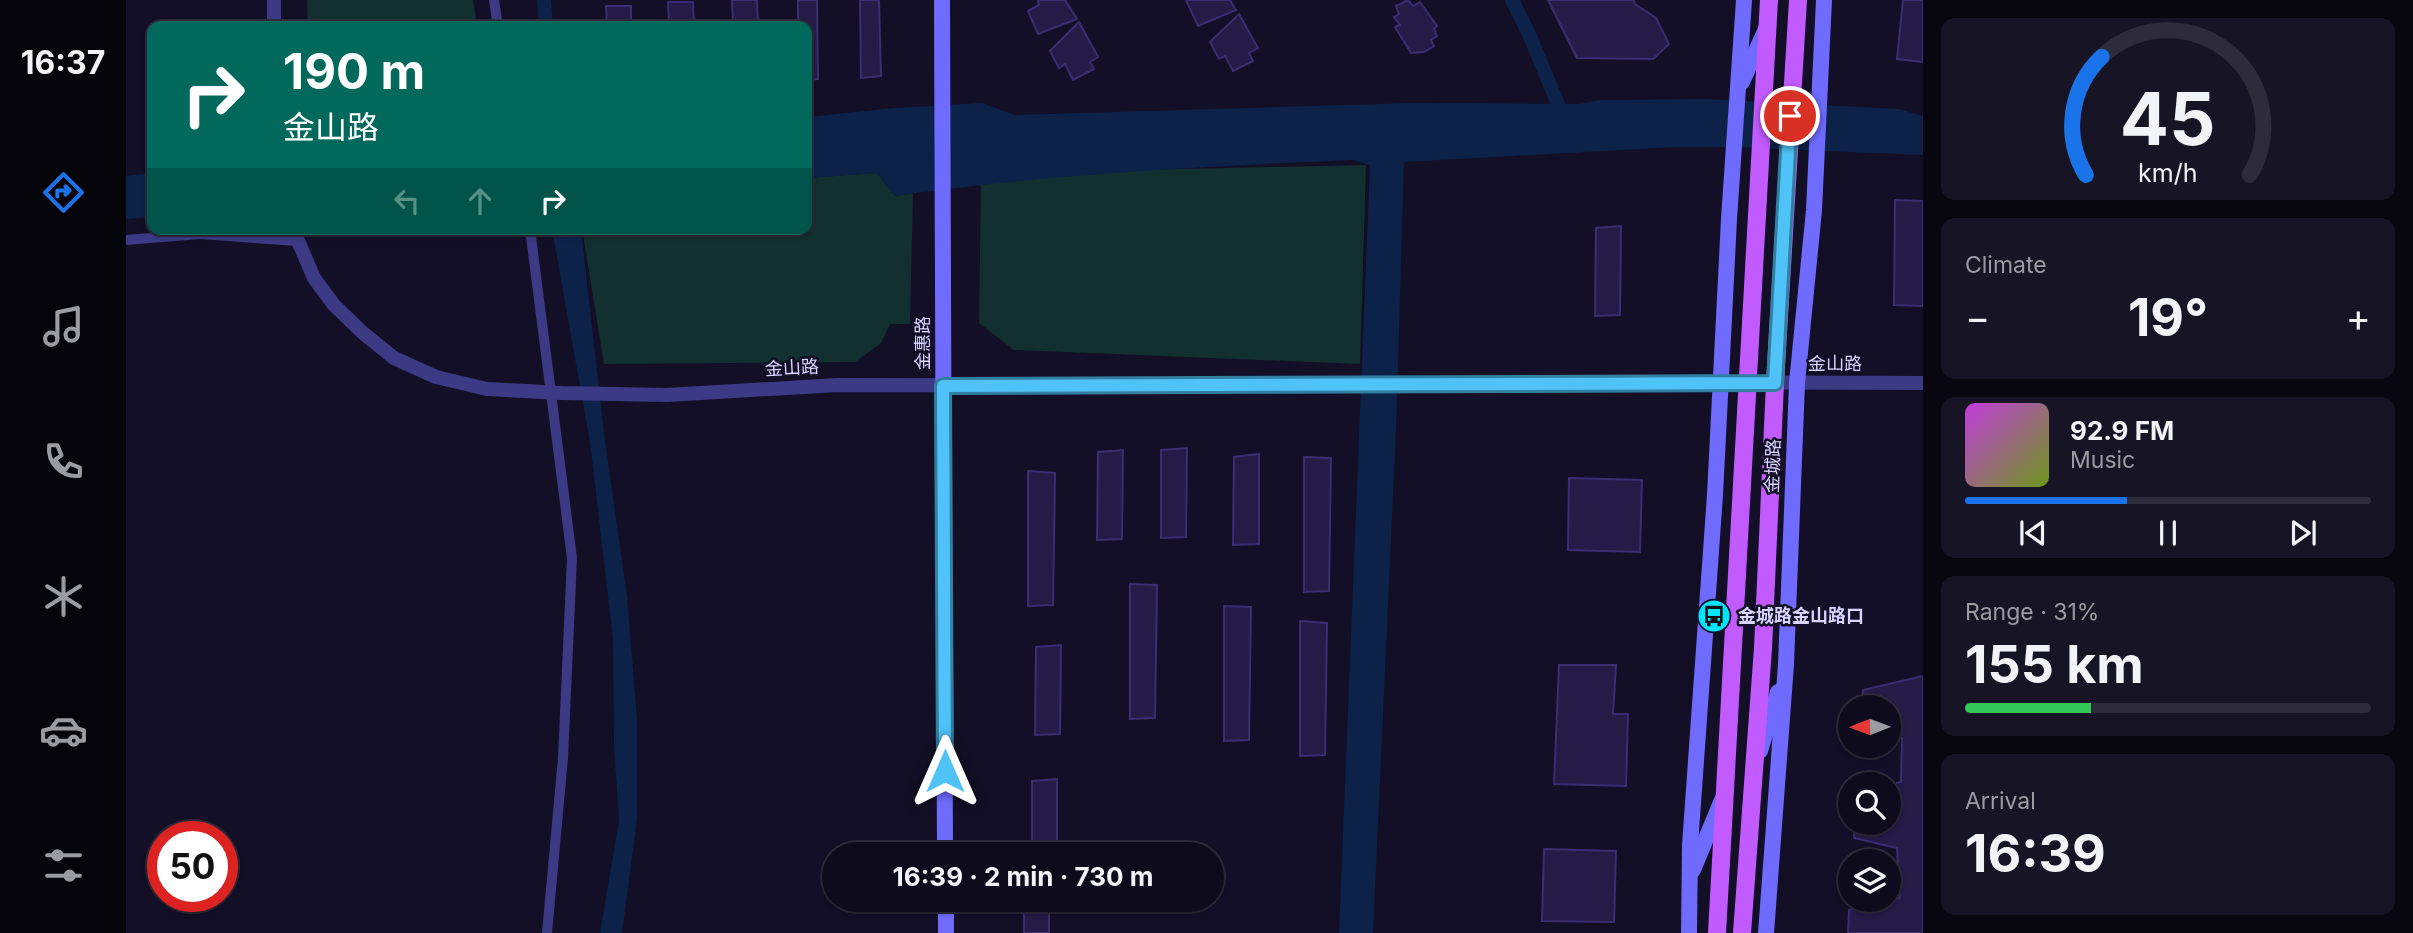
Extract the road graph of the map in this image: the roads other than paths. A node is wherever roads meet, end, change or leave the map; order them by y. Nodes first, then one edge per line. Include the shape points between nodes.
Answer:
1 (274, 0) edge
2 (494, 0) edge
3 (942, 0) edge
4 (1744, 0) edge
5 (1769, 0) edge
6 (1798, 0) edge
7 (1825, 0) edge
8 (274, 21) edge
9 (497, 21) edge
10 (1767, 27) junction
11 (1738, 94) junction
12 (188, 235) edge
13 (295, 235) edge
14 (531, 235) edge
15 (126, 240) edge
16 (1721, 383) junction
17 (1746, 383) junction
18 (1775, 383) junction
19 (1797, 383) junction
20 (1923, 383) edge
21 (943, 386) junction
22 (556, 393) junction
23 (1786, 664) junction
24 (1754, 770) junction
25 (1725, 795) junction
26 (945, 842) edge
27 (1690, 877) junction
28 (946, 912) edge
29 (547, 933) edge
30 (946, 933) edge
31 (1689, 933) edge
32 (1717, 933) edge
33 (1742, 933) edge
34 (1766, 933) edge

1 - 8 street
2 - 9 street
3 - 21 main road, 金惠路
4 - 11 main road
5 - 10 main road, 金城路
6 - 18 main road, 金城路
7 - 19 main road, 金城路 via 1814,210
10 - 11 main road
10 - 17 main road, 金城路
11 - 16 main road
12 - 15 street
13 - 22 street, 金山路 via 314,278 334,305 394,358 436,377 487,388
14 - 22 street
16 - 17 street, 金山路
16 - 21 street, 金山路
16 - 27 main road
17 - 18 street, 金山路
17 - 25 main road, 金城路
18 - 19 street, 金山路
18 - 24 main road, 金城路
19 - 20 street, 金山路
19 - 23 main road, 金城路
21 - 22 street, 金山路 via 838,385 667,395
21 - 26 main road, 金惠路
22 - 29 street via 572,558
23 - 24 main road
23 - 34 main road, 金城路
24 - 33 main road, 金城路
25 - 27 main road
25 - 32 main road, 金城路
27 - 31 main road
28 - 30 main road

